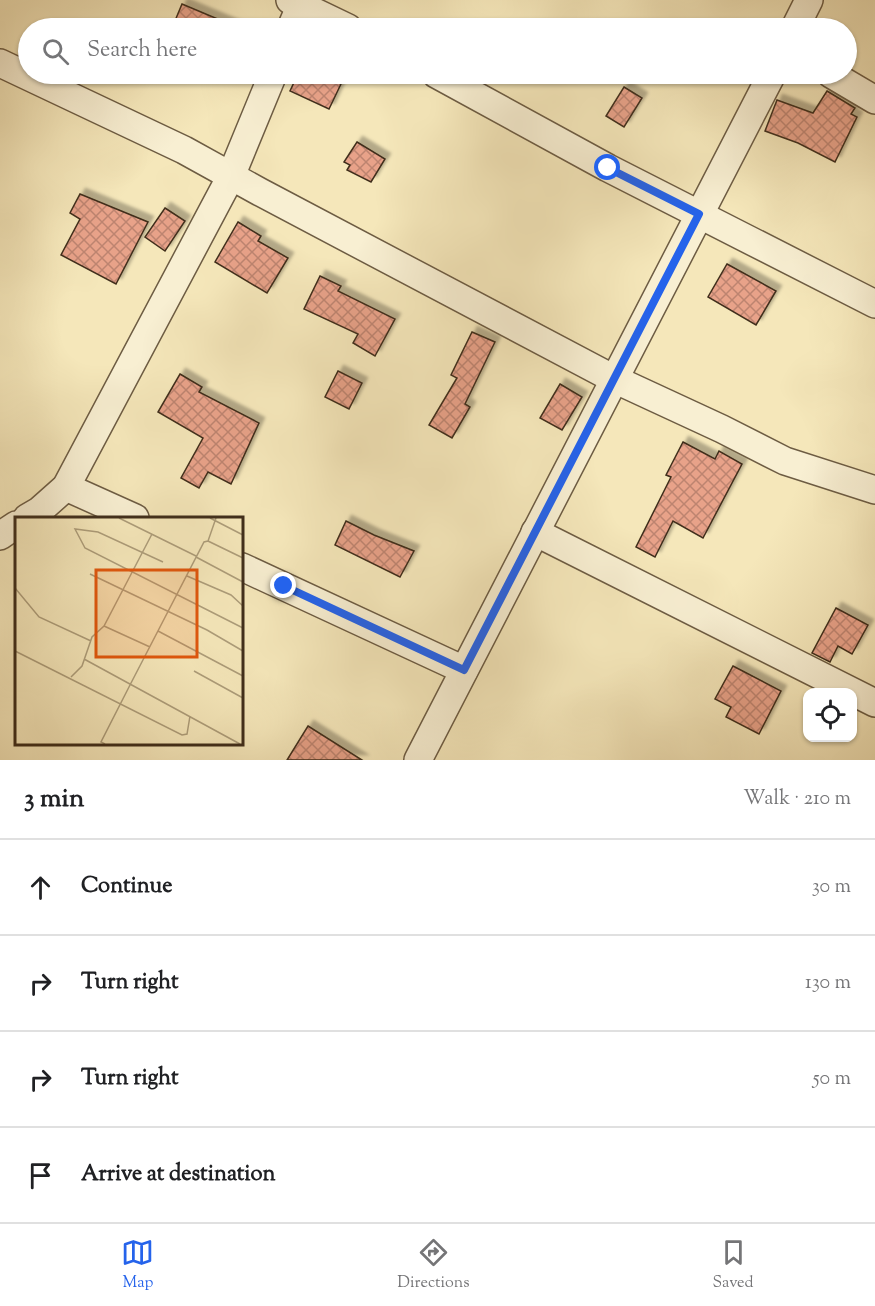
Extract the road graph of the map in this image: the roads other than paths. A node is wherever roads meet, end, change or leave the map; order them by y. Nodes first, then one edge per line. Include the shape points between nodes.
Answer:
1 (809, 0) edge
2 (296, 8) edge
3 (322, 18) edge
4 (800, 18) edge
5 (0, 63) edge
6 (18, 72) edge
7 (44, 84) edge
8 (269, 84) edge
9 (454, 84) edge
10 (766, 84) edge
11 (848, 84) edge
12 (875, 100) edge
13 (231, 176) junction
14 (699, 214) junction
15 (875, 304) edge
16 (614, 379) junction
17 (66, 487) junction
18 (875, 489) edge
19 (30, 517) edge
20 (131, 517) edge
21 (15, 526) edge
22 (535, 532) junction
23 (0, 536) edge
24 (243, 567) edge
25 (464, 670) junction
26 (875, 703) edge
27 (418, 760) edge

1 - 4 street
2 - 3 street
5 - 6 street
7 - 13 street
8 - 13 street
9 - 14 street
10 - 14 street
11 - 12 street
13 - 16 street
13 - 17 street
14 - 15 street
14 - 16 street
16 - 18 street via 785,461
16 - 22 street
17 - 19 street
17 - 20 street
21 - 23 street
22 - 25 street
22 - 26 street
24 - 25 street
25 - 27 street

